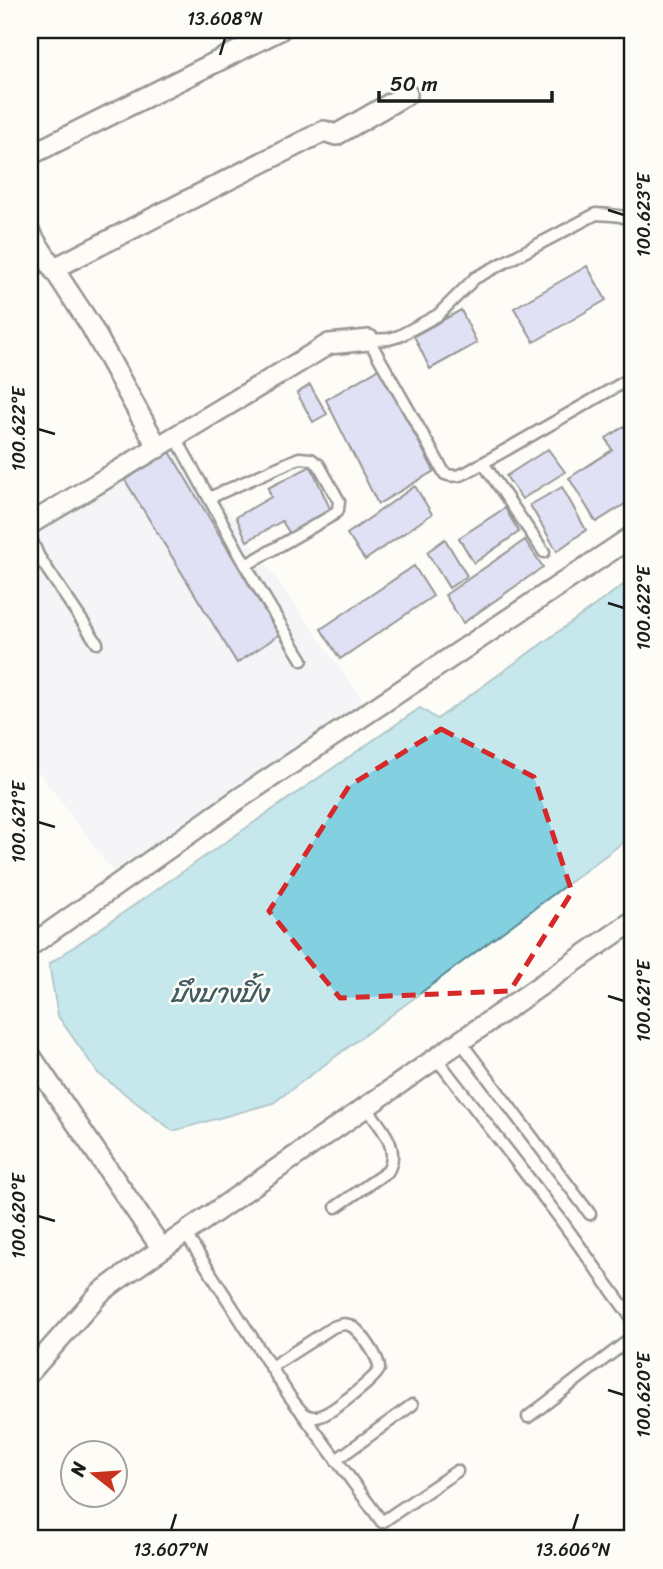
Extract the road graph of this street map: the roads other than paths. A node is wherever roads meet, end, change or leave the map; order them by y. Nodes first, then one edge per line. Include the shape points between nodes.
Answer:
1 (280, 30) edge
2 (407, 94) dead end
3 (30, 155) edge
4 (633, 222) edge
5 (30, 233) edge
6 (54, 269) junction
7 (369, 340) junction
8 (633, 377) edge
9 (176, 438) junction
10 (158, 447) junction
11 (483, 463) junction
12 (209, 498) junction
13 (30, 524) edge
14 (633, 536) edge
15 (30, 537) edge
16 (544, 552) dead end
17 (39, 557) junction
18 (246, 565) junction
19 (30, 567) edge
20 (97, 643) dead end
21 (302, 660) dead end
22 (633, 921) edge
23 (30, 946) edge
24 (460, 1041) junction
25 (30, 1055) edge
26 (436, 1058) junction
27 (366, 1107) junction
28 (336, 1207) dead end
29 (590, 1214) dead end
30 (185, 1233) junction
31 (162, 1250) junction
32 (633, 1320) edge
33 (633, 1338) edge
34 (271, 1367) junction
35 (30, 1372) edge
36 (412, 1405) dead end
37 (300, 1410) junction
38 (528, 1417) dead end
39 (336, 1460) junction
40 (457, 1471) dead end

1 - 3 street
2 - 6 street via 337,135 324,131
4 - 7 lane via 596,214 475,278 438,315 389,339
5 - 6 street
6 - 10 street
7 - 9 street via 329,344
7 - 11 lane via 445,474 461,475
8 - 11 lane
9 - 10 street
9 - 12 lane
10 - 13 street
11 - 16 lane
12 - 18 lane
12 - 18 lane via 299,458 311,459 326,477 339,501 338,510
14 - 23 street via 237,800
15 - 17 lane
17 - 19 lane
17 - 20 lane
18 - 21 lane
22 - 24 street
24 - 26 street
24 - 29 lane
25 - 31 street
26 - 27 street
26 - 32 lane
27 - 28 lane via 389,1139 393,1162 388,1171
27 - 30 street
30 - 31 street
30 - 34 lane
31 - 35 street via 100,1293
33 - 38 lane
34 - 37 lane
34 - 37 lane via 342,1324 356,1328 375,1355 379,1367 371,1381 320,1416
36 - 39 lane
37 - 39 lane
39 - 40 lane via 382,1522

